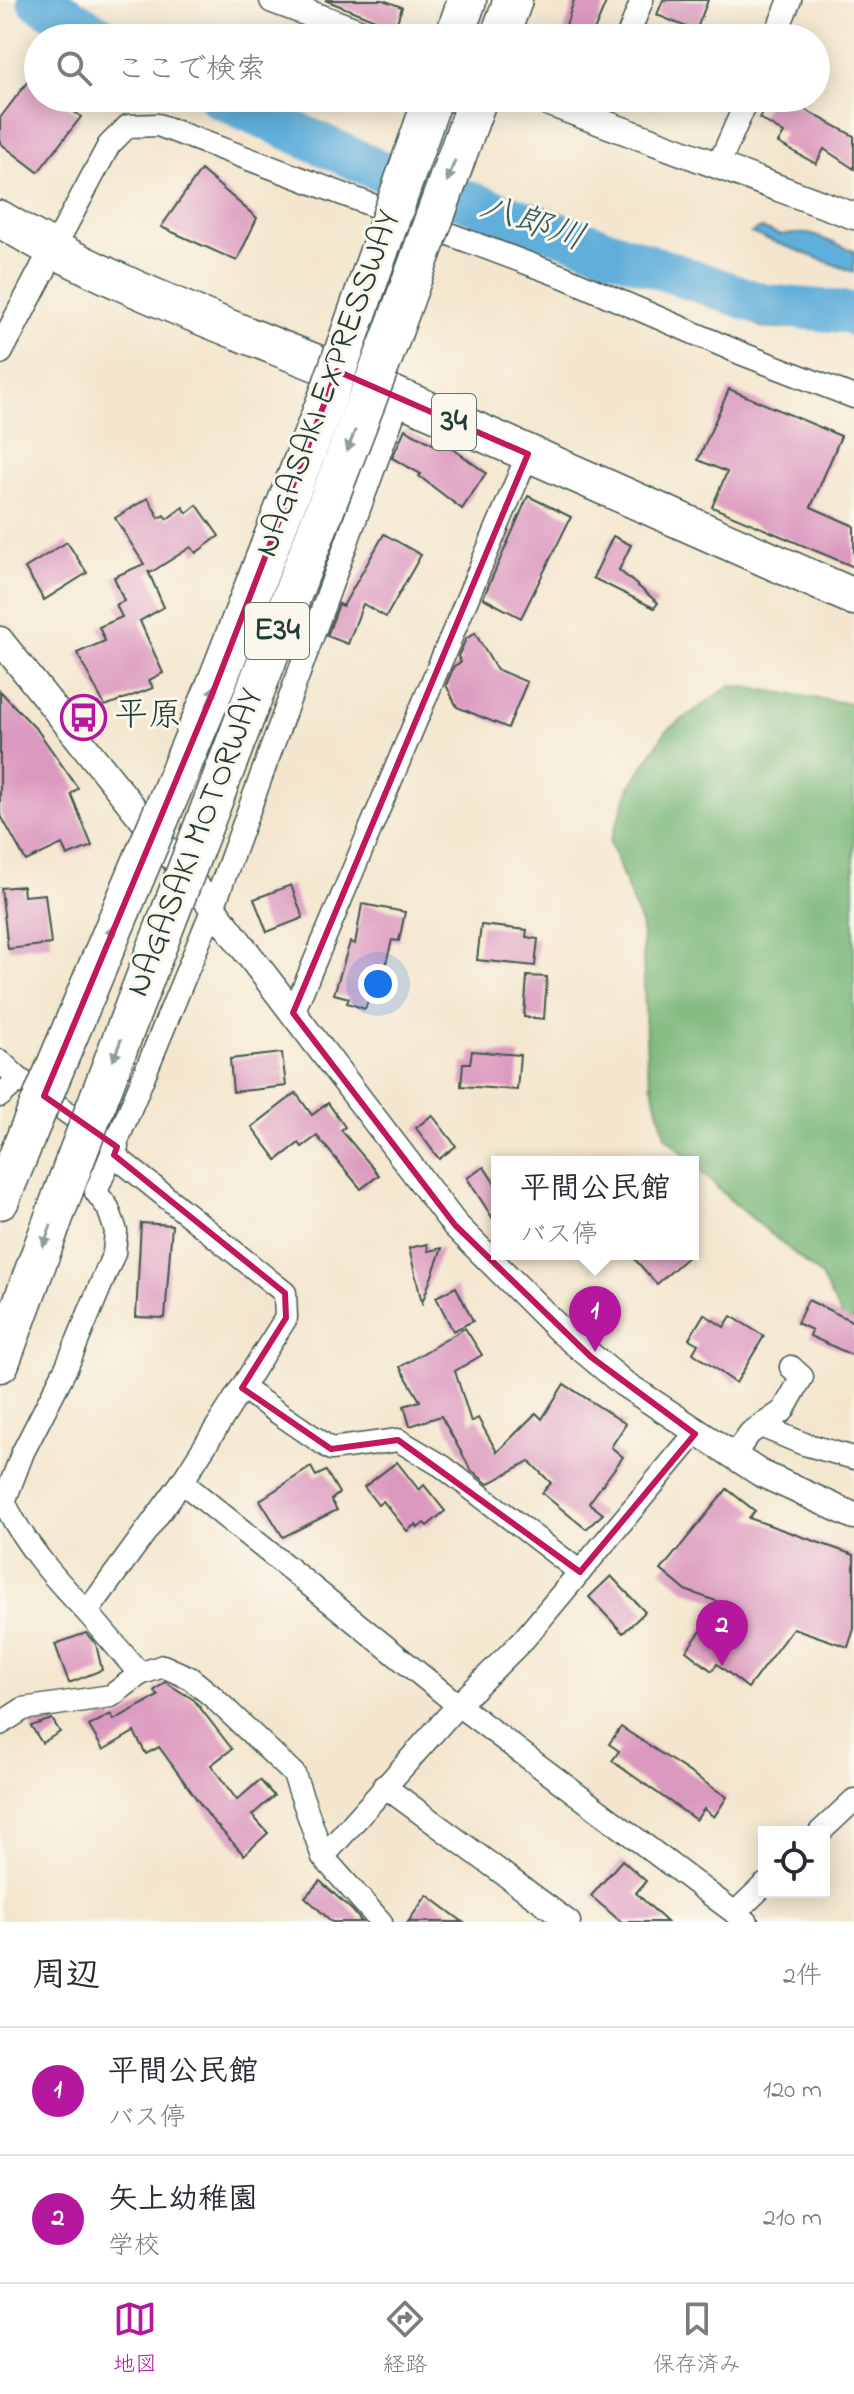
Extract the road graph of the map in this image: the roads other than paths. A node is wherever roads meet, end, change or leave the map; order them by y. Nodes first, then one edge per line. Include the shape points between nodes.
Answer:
1 (273, 0) edge
2 (467, 0) edge
3 (513, 0) edge
4 (642, 0) edge
5 (790, 0) edge
6 (337, 24) edge
7 (459, 24) edge
8 (504, 24) edge
9 (633, 24) edge
10 (780, 24) edge
11 (428, 112) edge
12 (473, 112) edge
13 (604, 112) edge
14 (742, 112) edge
15 (718, 166) junction
16 (854, 216) edge
17 (0, 219) edge
18 (54, 248) junction
19 (0, 351) edge
20 (400, 397) junction
21 (854, 397) edge
22 (528, 454) junction
23 (854, 597) edge
24 (0, 640) edge
25 (213, 908) junction
26 (293, 1013) junction
27 (0, 1061) edge
28 (19, 1079) junction
29 (0, 1096) edge
30 (115, 1151) junction
31 (0, 1200) edge
32 (491, 1260) edge
33 (491, 1260) edge
34 (0, 1363) edge
35 (791, 1367) dead end
36 (242, 1388) junction
37 (761, 1426) junction
38 (695, 1434) junction
39 (733, 1456) junction
40 (854, 1458) edge
41 (182, 1482) junction
42 (854, 1516) edge
43 (580, 1572) junction
44 (87, 1612) junction
45 (140, 1674) junction
46 (458, 1705) junction
47 (0, 1724) edge
48 (384, 1786) junction
49 (854, 1800) edge
50 (826, 1826) edge
51 (323, 1857) junction
52 (758, 1893) edge
53 (741, 1917) edge
54 (381, 1922) edge
55 (569, 1922) edge

1 - 6 street
2 - 7 highway
3 - 8 highway
4 - 9 street
5 - 10 street
31 -> 11 highway, NAGASAKI EXPRESSWAY / E34, bridge via 213,692 328,396
12 -> 34 highway, NAGASAKI MOTORWAY / E34, bridge
13 - 15 street
14 - 15 street
15 - 16 street
17 - 18 highway, 34
18 - 19 street
18 - 20 highway, 34
18 - 21 street via 109,145 128,126 158,125 564,277
20 - 22 highway, 34
20 - 25 street
22 - 23 highway, 34
22 - 26 street
24 - 25 street
25 - 26 street
25 - 30 street
26 - 32 street via 455,1225
27 - 28 street
28 - 29 street
28 - 30 street
30 - 36 street via 285,1293 286,1318
30 - 44 street via 96,1192 116,1231 114,1253 4,1502 50,1573
33 - 38 street via 591,1357
35 - 37 street via 802,1377 783,1411
36 - 41 street
36 - 43 street via 331,1449 398,1440 442,1466
37 - 39 street
37 - 40 street
38 - 39 street
38 - 43 street
39 - 42 street via 792,1490
41 - 44 street
41 - 46 street
43 - 46 street via 524,1639
44 - 45 street
45 - 47 street via 111,1696 23,1709
45 - 51 street via 163,1666 190,1678 294,1774
46 - 48 street
46 - 53 street
48 - 51 street
48 - 55 street
49 - 50 street
51 - 54 street
52 - 53 street

